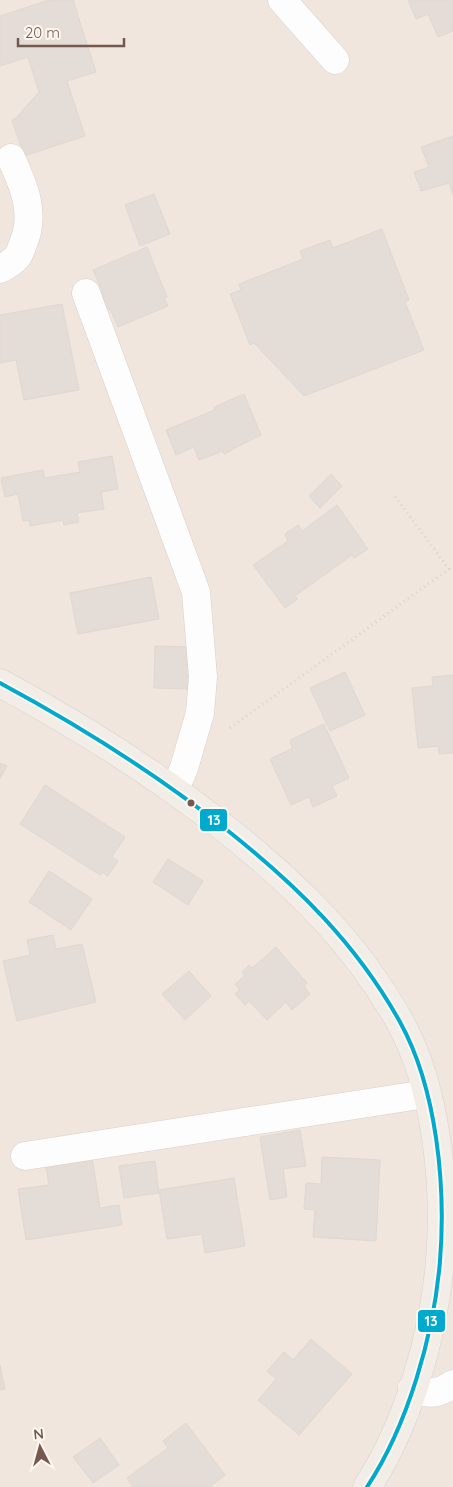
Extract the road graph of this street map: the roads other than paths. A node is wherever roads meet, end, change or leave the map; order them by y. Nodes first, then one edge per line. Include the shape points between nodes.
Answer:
1 (282, 0) edge
2 (336, 60) dead end
3 (11, 158) dead end
4 (0, 269) edge
5 (86, 293) dead end
6 (0, 683) edge
7 (175, 789) junction
8 (426, 1094) junction
9 (25, 1156) dead end
10 (453, 1384) edge
11 (412, 1389) junction
12 (367, 1487) edge

1 - 2 street
3 - 4 street via 24,185 29,206 28,224 17,258
5 - 7 street via 196,592 203,677 200,713
6 - 7 main road via 64,718
7 - 8 main road via 268,862 335,928 357,955 400,1023
8 - 9 street
8 - 11 main road via 439,1156 442,1234 433,1315
10 - 11 street via 427,1395
11 - 12 main road via 382,1462

